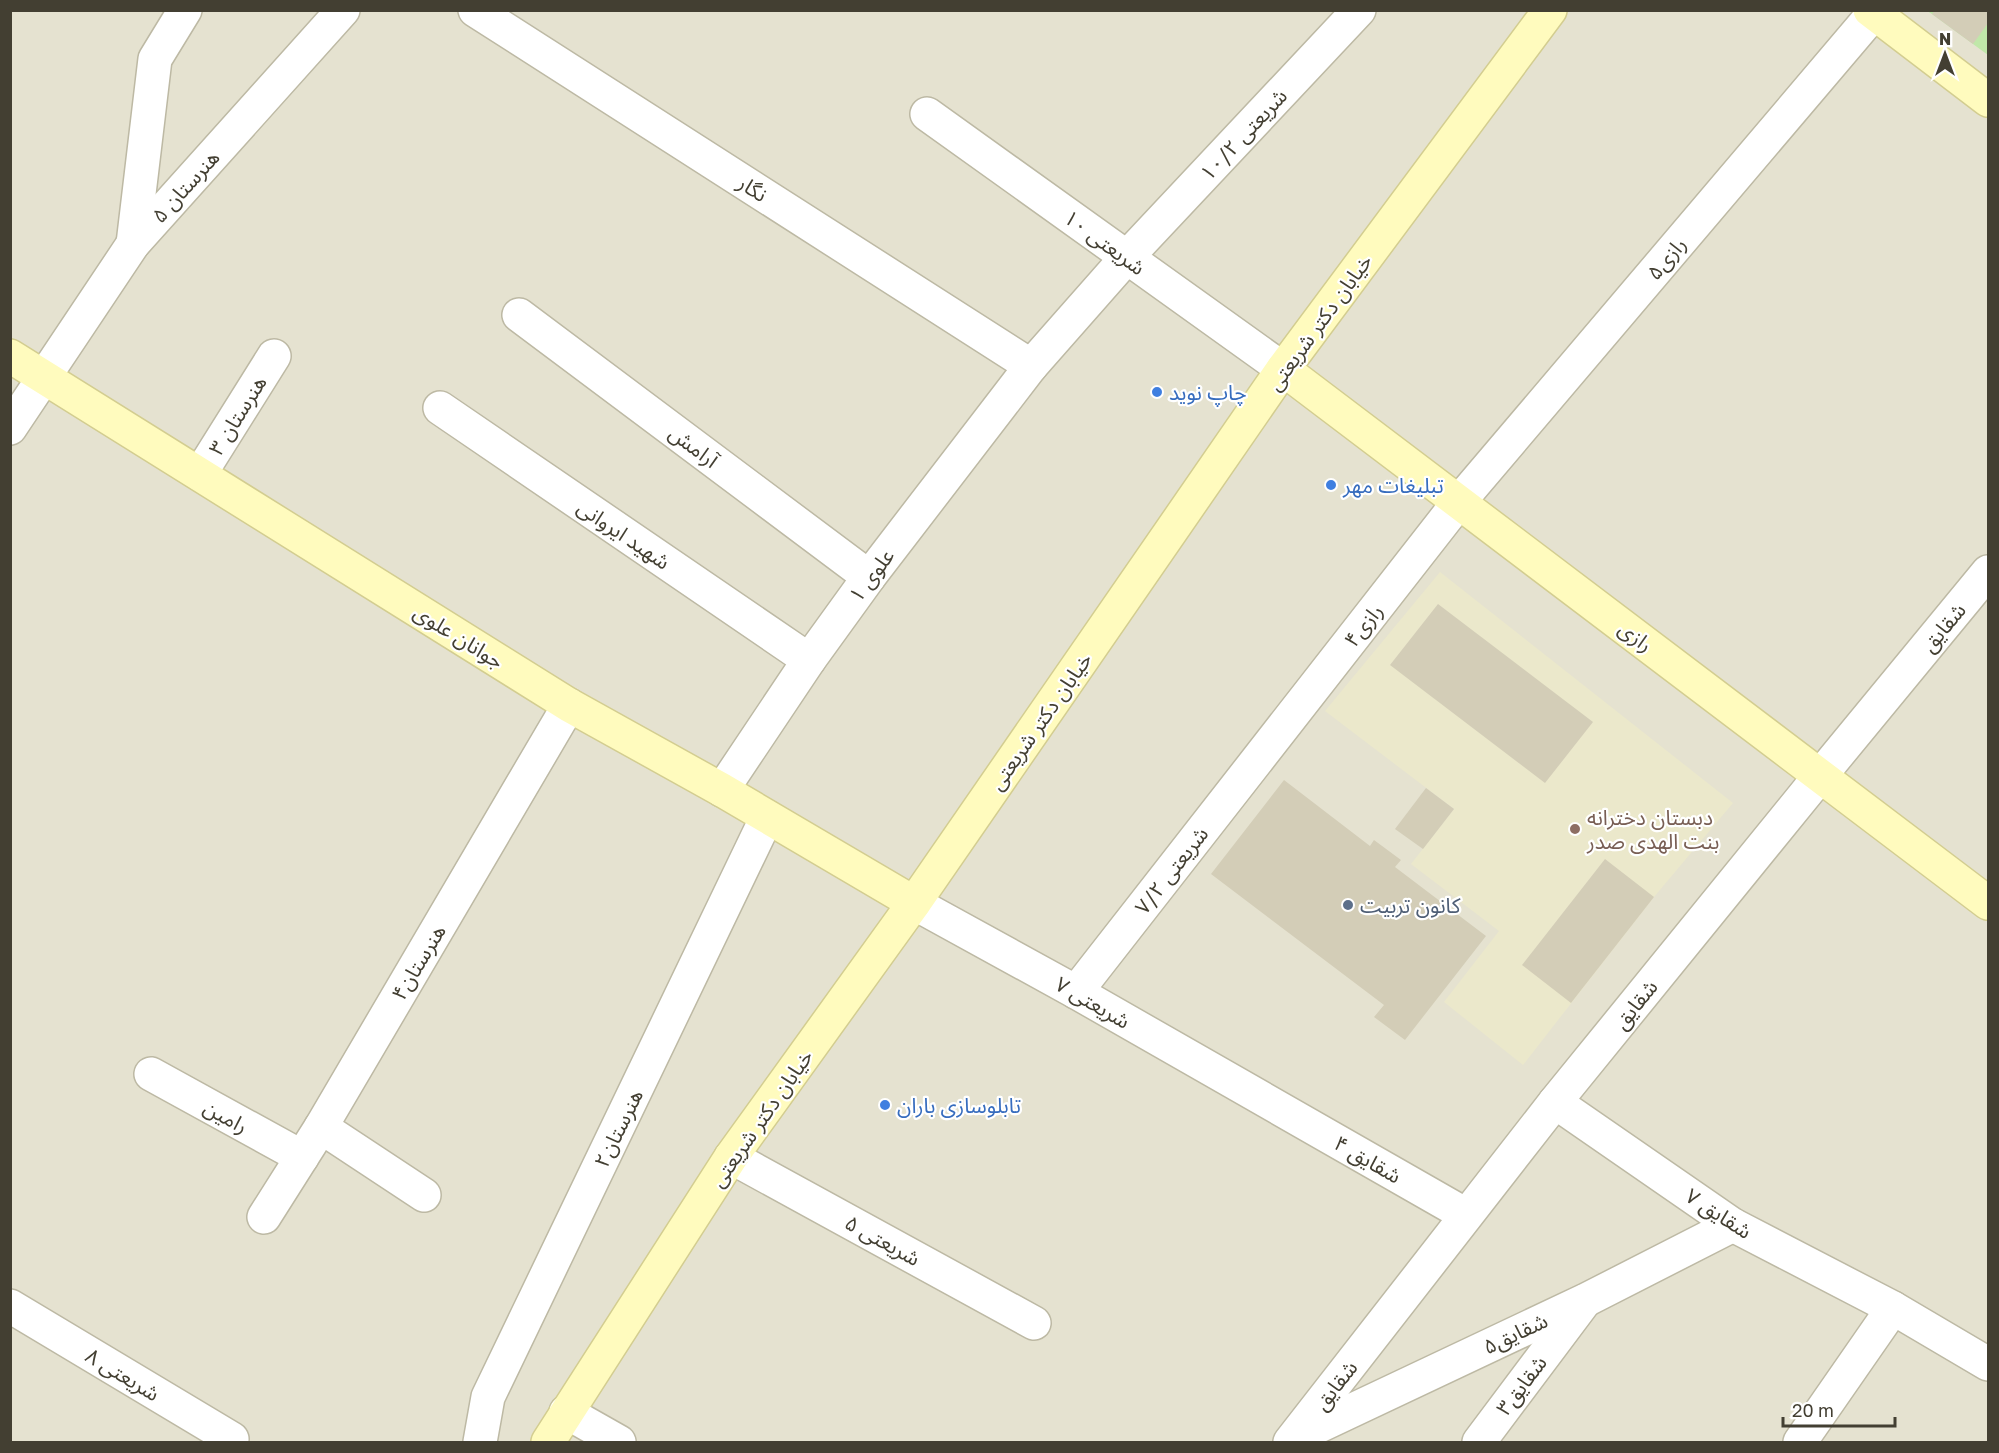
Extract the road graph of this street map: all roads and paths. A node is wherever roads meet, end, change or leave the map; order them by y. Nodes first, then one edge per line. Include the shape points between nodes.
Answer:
1 (185, 10) edge
2 (343, 10) edge
3 (475, 10) edge
4 (1359, 10) edge
5 (1550, 10) edge
6 (1872, 12) edge
7 (1989, 100) edge
8 (927, 114) dead end
9 (133, 244) junction
10 (1127, 257) junction
11 (519, 315) dead end
12 (10, 356) edge
13 (274, 356) dead end
14 (1031, 366) junction
15 (1283, 369) junction
16 (44, 376) junction
17 (440, 408) dead end
18 (10, 428) edge
19 (200, 474) junction
20 (1458, 503) junction
21 (1989, 572) edge
22 (869, 576) junction
23 (809, 660) junction
24 (569, 705) junction
25 (1267, 748) joint
26 (1820, 776) junction
27 (722, 790) junction
28 (767, 817) junction
29 (914, 903) junction
30 (1989, 903) edge
31 (1076, 992) junction
32 (151, 1074) dead end
33 (1556, 1102) junction
34 (1270, 1104) joint
35 (321, 1126) junction
36 (302, 1157) junction
37 (731, 1157) junction
38 (424, 1195) dead end
39 (1466, 1215) junction
40 (264, 1217) dead end
41 (1733, 1225) junction
42 (1586, 1300) junction
43 (10, 1306) edge
44 (1893, 1308) junction
45 (1034, 1323) dead end
46 (1989, 1364) edge
47 (566, 1412) junction
48 (1290, 1441) edge
49 (230, 1443) edge
50 (480, 1443) edge
51 (548, 1443) edge
52 (619, 1443) edge
53 (1479, 1443) edge
54 (1800, 1443) edge

1 - 9 street via 155,59
2 - 9 street, هنرستان ۵
3 - 14 street, نگار
4 - 10 street, شریعتی ۱۰/۲
5 - 15 street, خیابان دکتر شریعتی
6 - 7 street
6 - 20 street, رازی۵
8 - 10 street, شریعتی ۱۰
9 - 16 street, هنرستان ۵
10 - 14 street, شریعتی ۱۰/۲
10 - 15 street, شریعتی ۱۰
11 - 22 street, آرامش
12 - 16 street, جوانان علوی
13 - 19 street, هنرستان ۳
14 - 22 street, علوی ۱
15 - 20 street, رازی
15 - 29 street, خیابان دکتر شریعتی
16 - 18 street, هنرستان ۵
16 - 19 street, جوانان علوی
17 - 23 street, شهید ایروانی
19 - 24 street, جوانان علوی
20 - 25 street, رازی۴
20 - 26 street, رازی
21 - 26 street, شقایق
22 - 23 street, علوی ۱
23 - 27 street, علوی ۱
24 - 27 street, جوانان علوی
24 - 35 street, هنرستان۴
25 - 31 street, شریعتی ۷/۲
26 - 30 street, رازی
26 - 33 street, شقایق
27 - 28 street, جوانان علوی
28 - 29 street, جوانان علوی
28 - 50 street, هنرستان۲ via 489,1397
29 - 31 street, ۷ شریعتی
29 - 37 street, خیابان دکتر شریعتی
31 - 34 street, ۷ شریعتی
32 - 36 street, رامین
33 - 39 street, شقایق
33 - 41 street, شقایق ۷
34 - 39 street, شقایق ۴
35 - 36 street, هنرستان۴
35 - 38 street
36 - 40 street, هنرستان۴
37 - 45 street, شریعتی ۵
37 - 47 street, خیابان دکتر شریعتی
39 - 48 street, شقایق
41 - 42 street, شقایق۵
41 - 44 street, شقایق ۷
42 - 48 street, شقایق۵
42 - 53 street, شقایق۳
43 - 49 street, شریعتی ۸ via 232,1439
44 - 46 street, شقایق ۷
44 - 54 street
47 - 51 street, خیابان دکتر شریعتی
47 - 52 street

